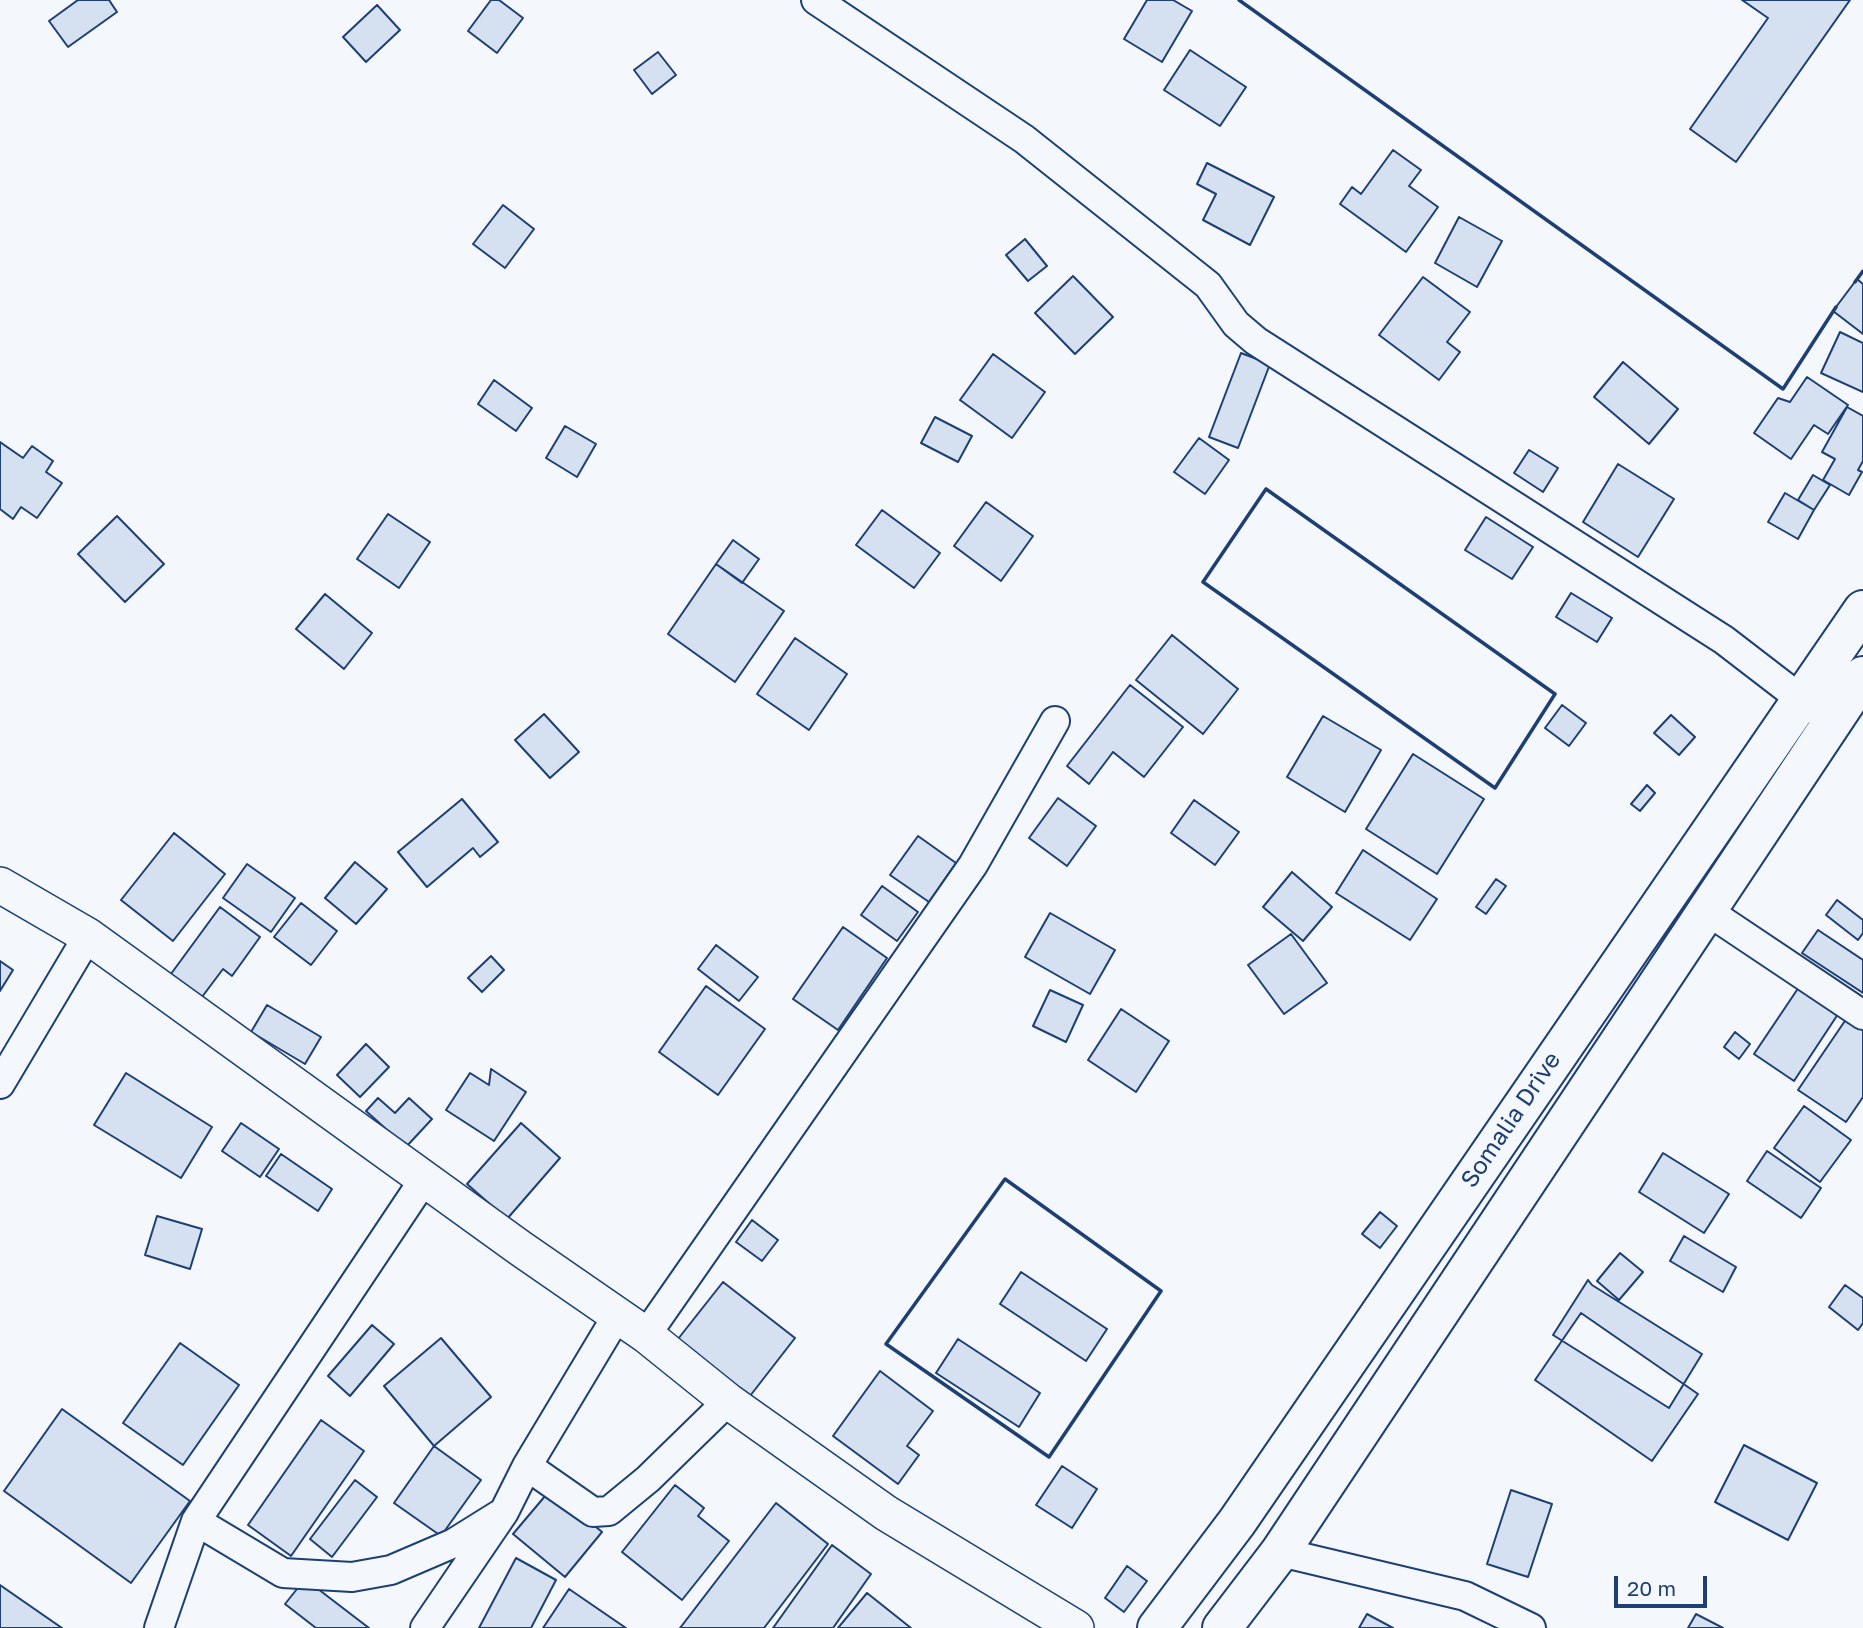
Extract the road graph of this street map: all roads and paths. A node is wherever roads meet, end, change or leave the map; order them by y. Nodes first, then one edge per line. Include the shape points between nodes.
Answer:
1 (816, 0) edge
2 (1863, 610) edge
3 (1863, 676) edge
4 (1801, 699) junction
5 (1055, 721) dead end
6 (1831, 722) junction
7 (0, 886) edge
8 (1706, 910) junction
9 (88, 936) junction
10 (1863, 1015) edge
11 (0, 1084) edge
12 (425, 1178) junction
13 (617, 1316) junction
14 (646, 1335) junction
15 (728, 1401) junction
16 (527, 1466) junction
17 (504, 1512) junction
18 (196, 1521) junction
19 (1280, 1552) junction
20 (159, 1628) edge
21 (425, 1628) edge
22 (1076, 1628) edge
23 (1157, 1628) edge
24 (1222, 1628) edge
25 (1531, 1628) edge

1 - 4 street via 1024,139 1208,285 1236,324 1256,341 1712,632
2 - 4 main road, Somalia Drive
3 - 6 main road, Somalia Drive
4 - 6 street
4 - 23 main road, Somalia Drive via 1237,1522
5 - 14 street via 973,865
6 - 8 main road, Somalia Drive
7 - 9 street
8 - 10 street
8 - 19 main road, Somalia Drive
9 - 11 street
9 - 12 street
12 - 13 street
12 - 18 street
13 - 14 street
13 - 16 street
14 - 15 street
15 - 16 street via 609,1511 593,1512
15 - 22 street via 886,1513
16 - 17 street
17 - 18 street via 454,1543 391,1570 352,1577 283,1573
17 - 21 street
18 - 20 street
19 - 24 main road, Somalia Drive
19 - 25 street via 1465,1596

